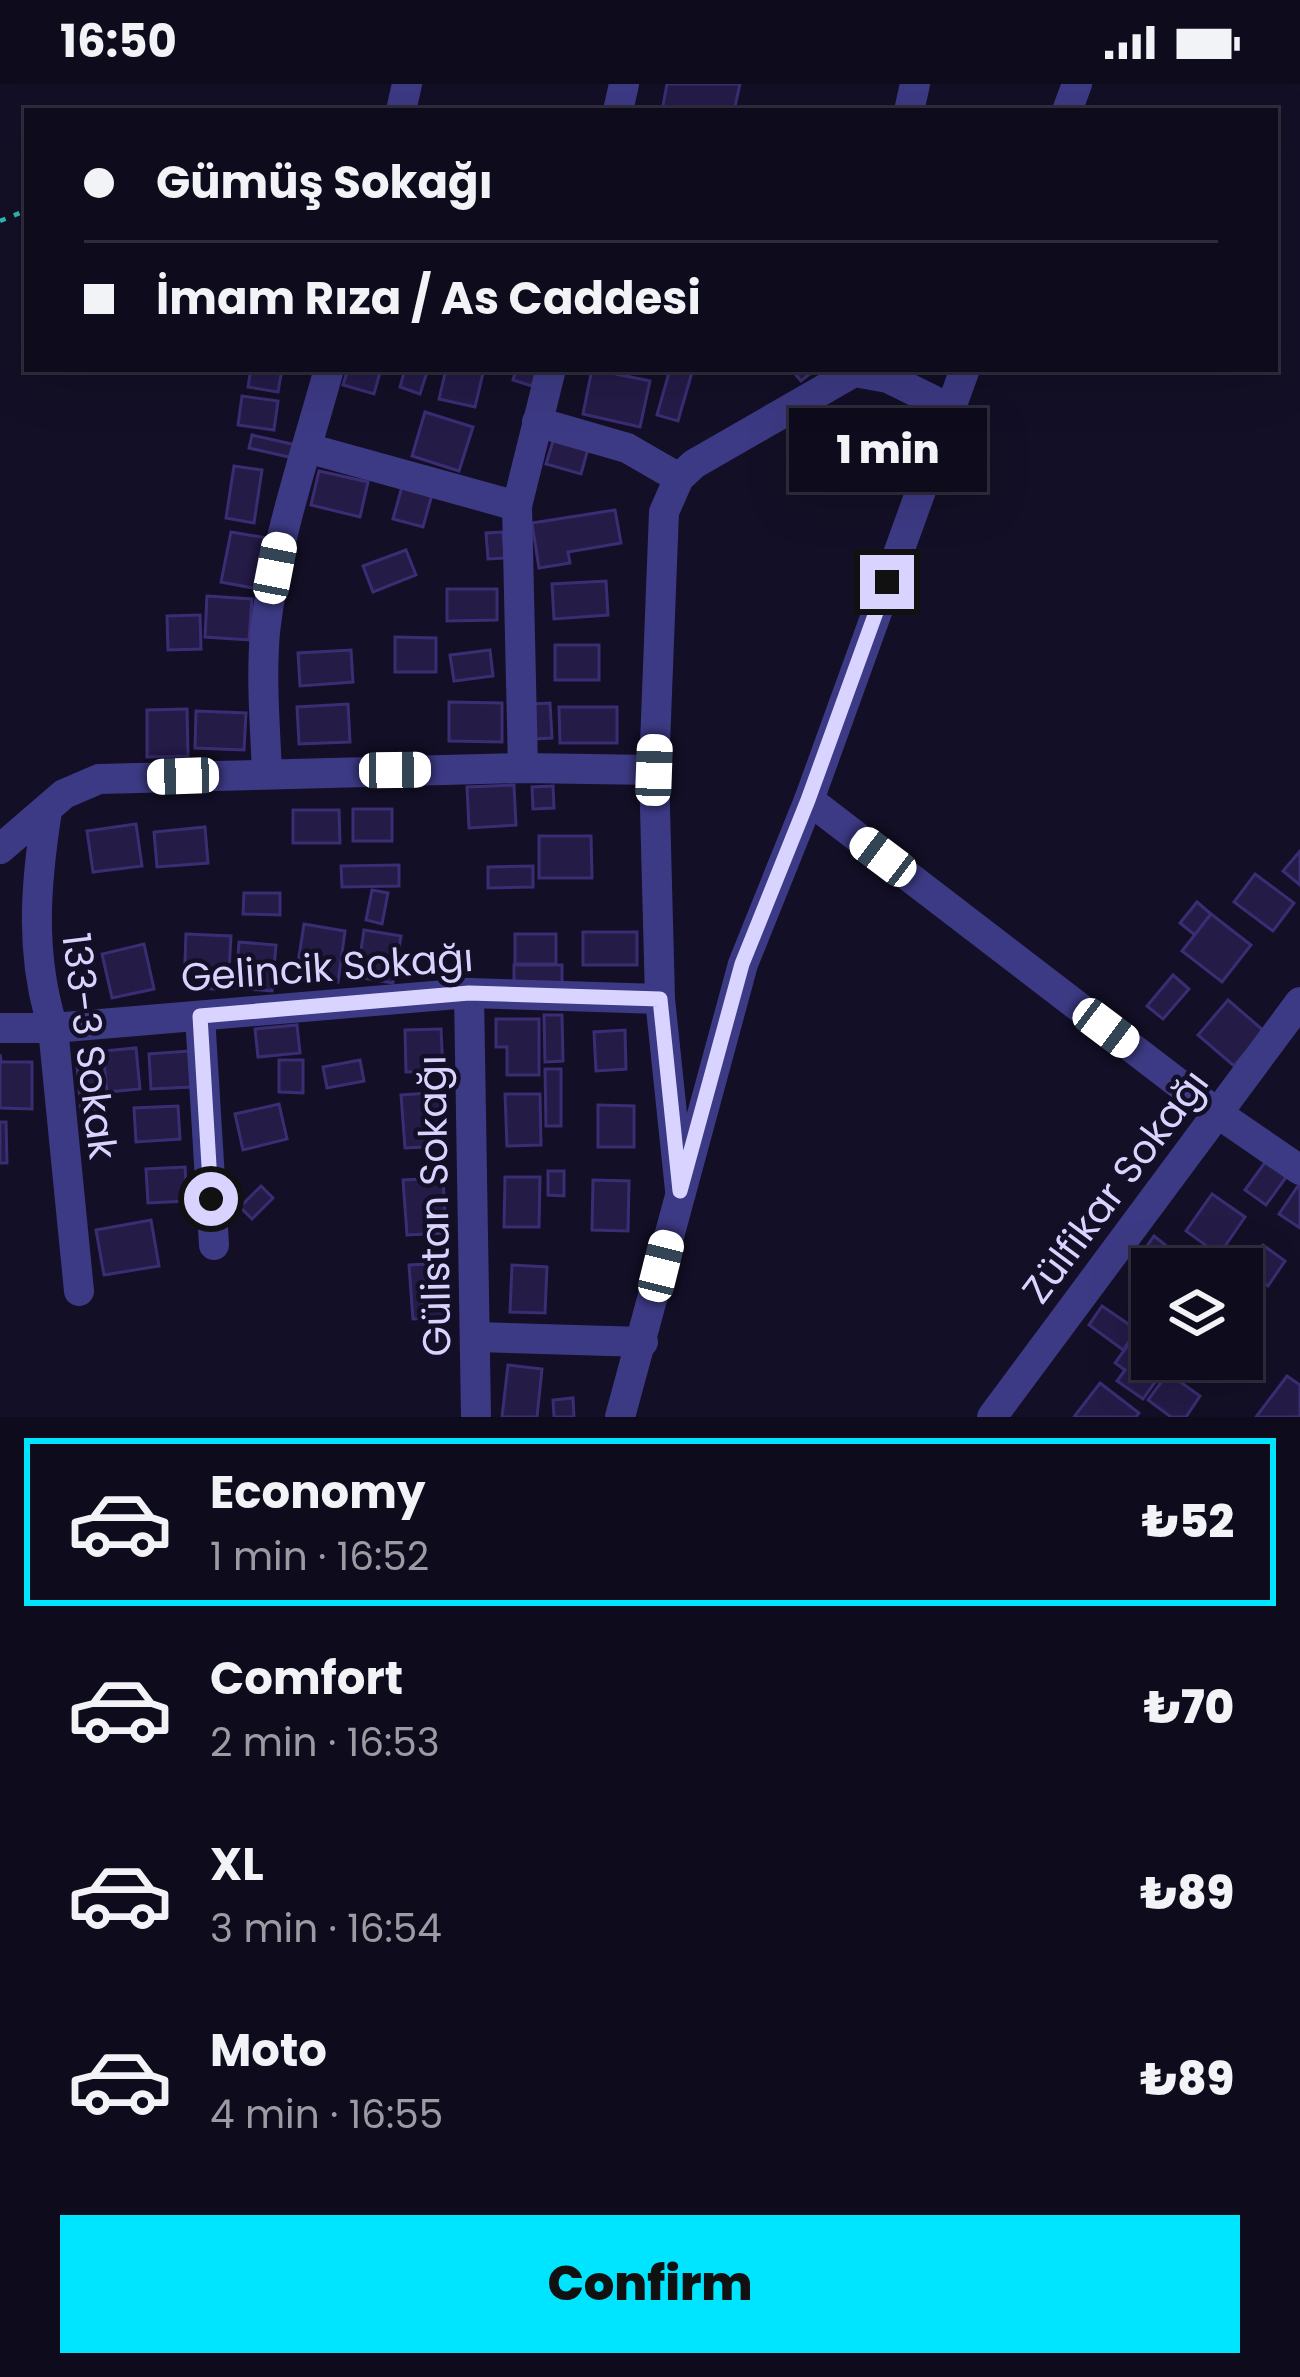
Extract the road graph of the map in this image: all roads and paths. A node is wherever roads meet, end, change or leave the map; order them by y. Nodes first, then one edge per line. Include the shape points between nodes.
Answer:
1 (328, 372) edge
2 (550, 372) edge
3 (851, 372) edge
4 (862, 372) edge
5 (964, 372) edge
6 (950, 408) junction
7 (537, 422) junction
8 (307, 448) junction
9 (679, 478) junction
10 (517, 506) junction
11 (524, 768) junction
12 (654, 770) junction
13 (267, 772) junction
14 (808, 800) junction
15 (46, 811) junction
16 (0, 849) edge
17 (469, 993) junction
18 (660, 999) junction
19 (1300, 1002) edge
20 (200, 1016) junction
21 (0, 1028) edge
22 (53, 1028) junction
23 (1216, 1113) junction
24 (1300, 1170) edge
25 (680, 1191) junction
26 (214, 1245) dead end
27 (79, 1291) dead end
28 (477, 1337) junction
29 (643, 1342) junction
30 (476, 1417) edge
31 (620, 1417) edge
32 (992, 1417) edge

1 - 8 street
2 - 7 street
3 - 9 street
4 - 6 street
5 - 6 street
6 - 14 street
7 - 9 street via 626,448
7 - 10 street
8 - 10 street
8 - 13 street via 270,597
9 - 12 street via 660,546
10 - 11 street
11 - 12 street
11 - 13 street
12 - 18 street
13 - 15 street via 99,779
14 - 23 street
14 - 25 street via 742,964
15 - 16 street
15 - 22 street, 133-3 Sokak via 34,936
17 - 18 street, Gelincik Sokağı
17 - 20 street, Gelincik Sokağı
17 - 28 street, Gülistan Sokağı
18 - 25 street
19 - 23 street, Zülfikar Sokağı
20 - 22 street, Gelincik Sokağı
20 - 26 street
21 - 22 street, Gelincik Sokağı
22 - 27 street, 133-3 Sokak
23 - 24 street
23 - 32 street, Zülfikar Sokağı
25 - 29 street
28 - 29 street
28 - 30 street, Gülistan Sokağı
29 - 31 street

